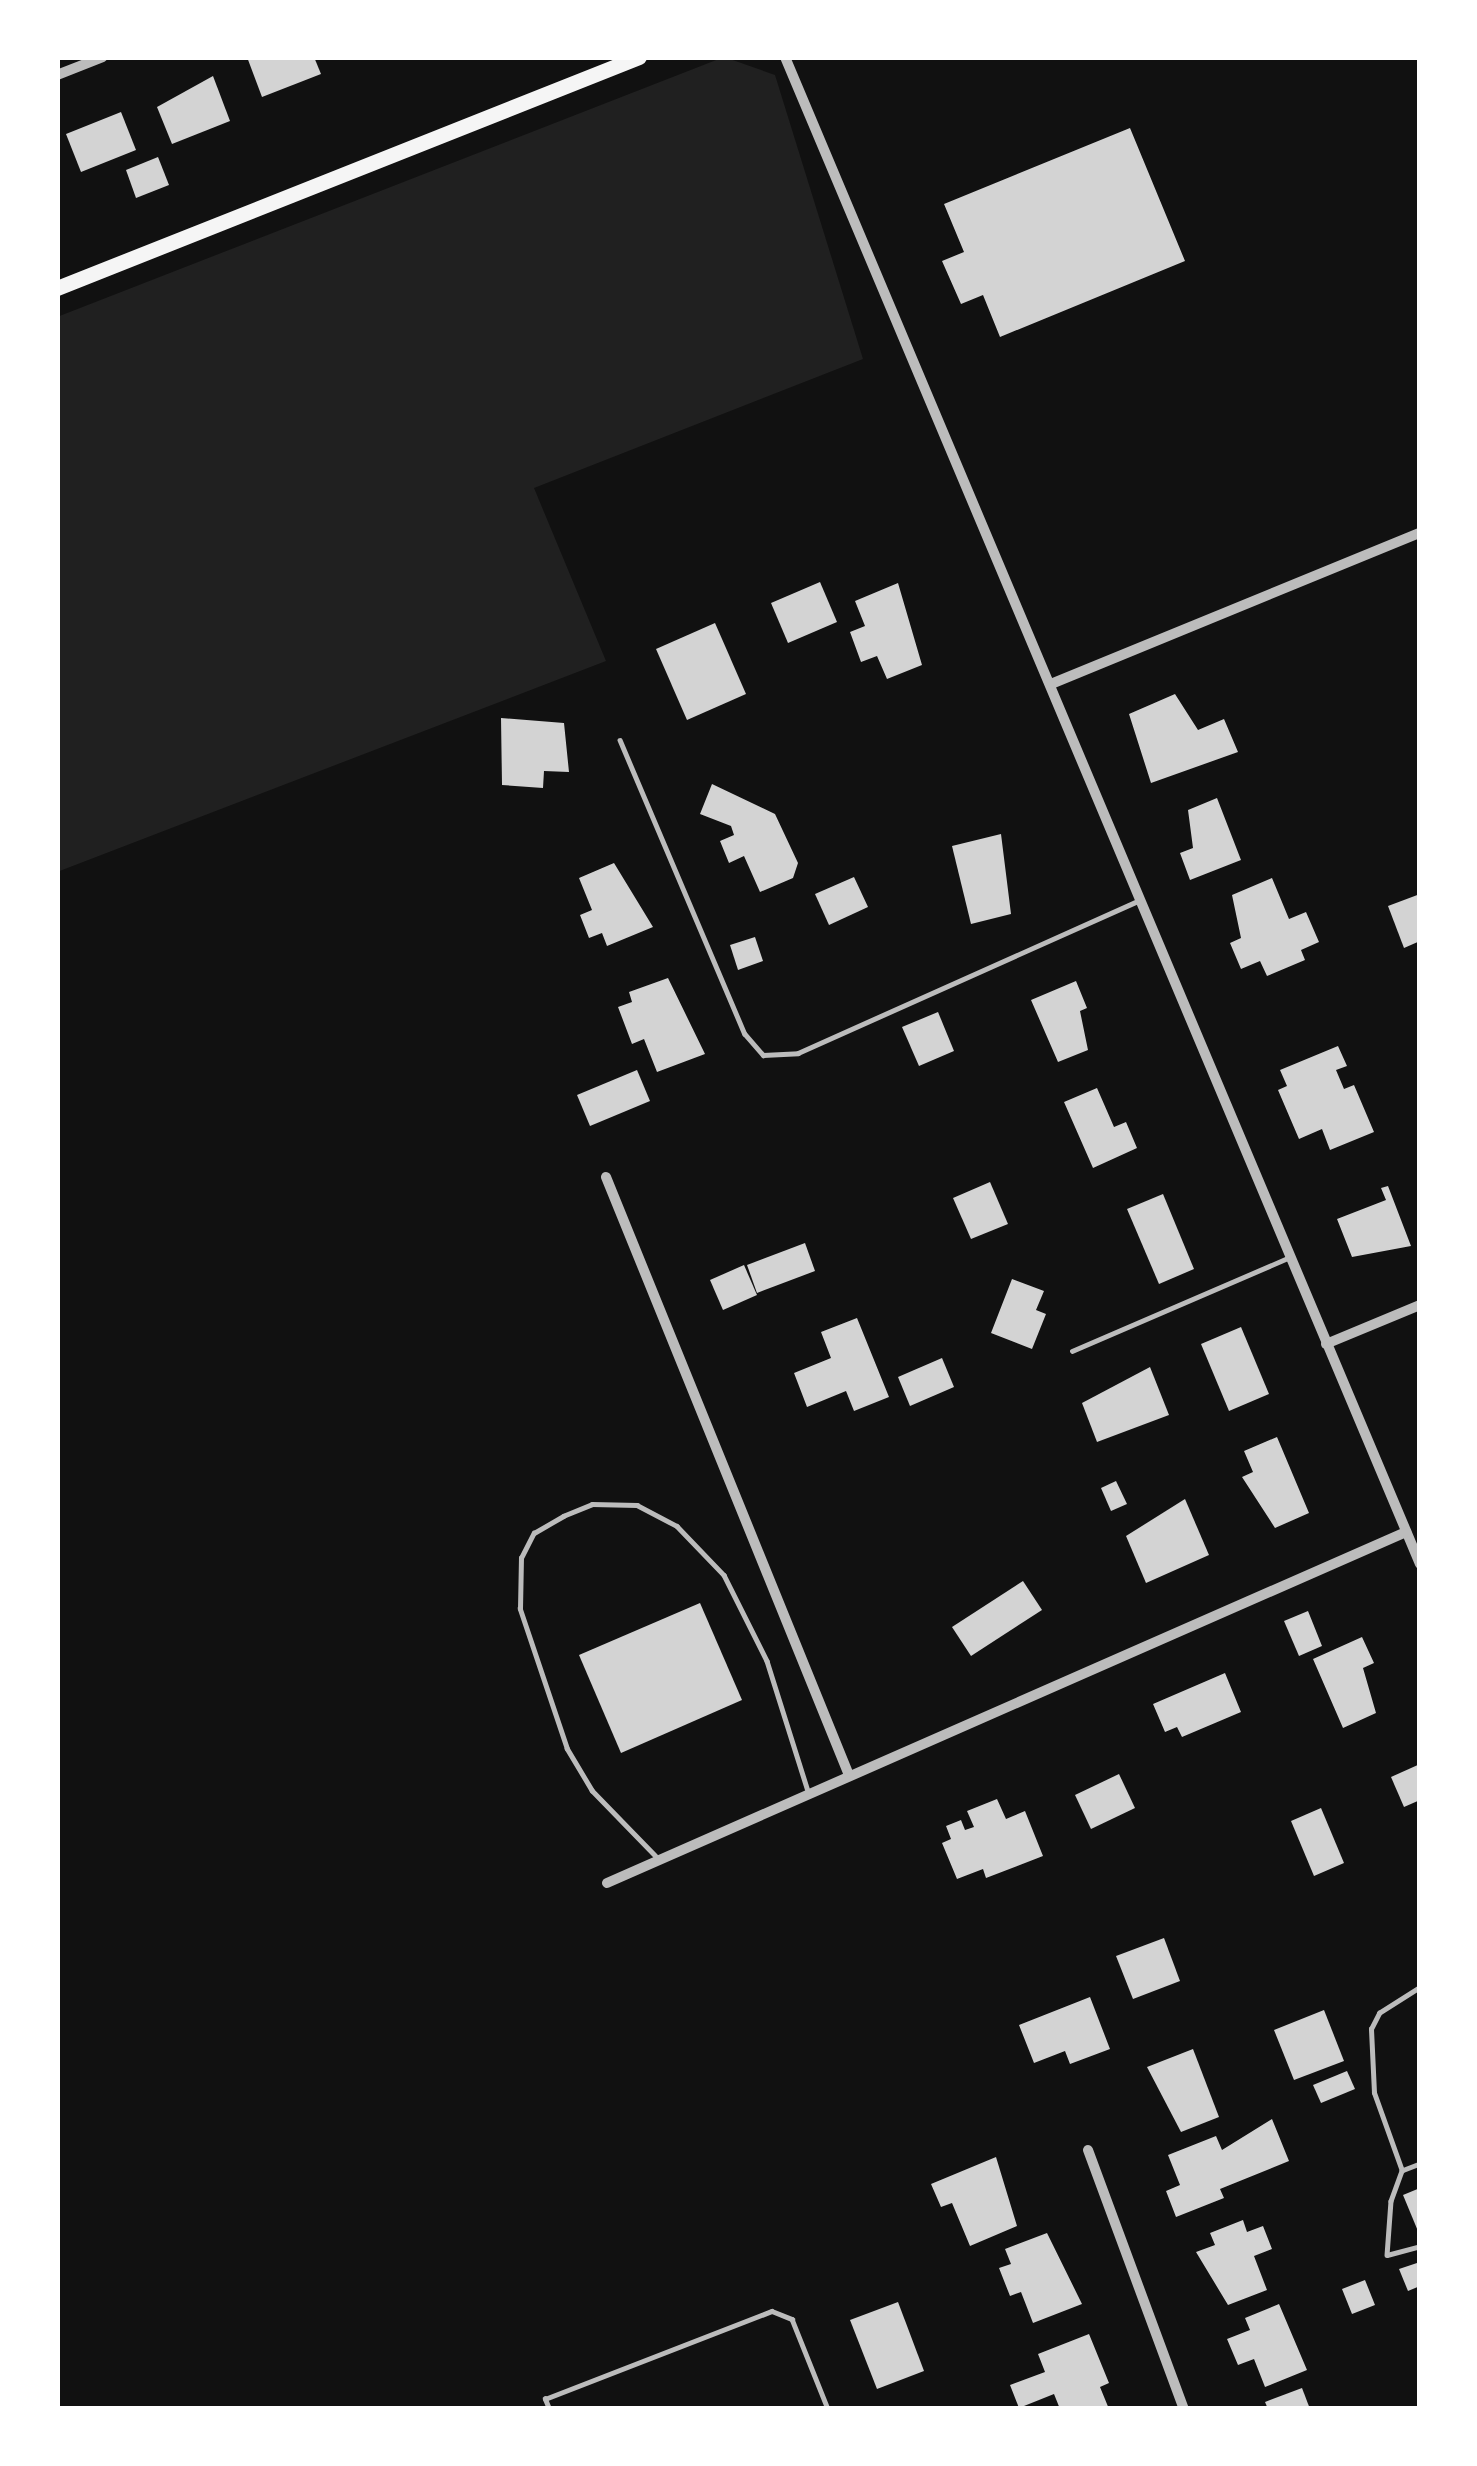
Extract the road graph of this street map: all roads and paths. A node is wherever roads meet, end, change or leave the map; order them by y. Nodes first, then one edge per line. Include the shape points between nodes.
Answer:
1 (103, 57) edge
2 (639, 57) edge
3 (785, 57) edge
4 (57, 75) edge
5 (57, 288) edge
6 (1420, 532) edge
7 (1051, 684) junction
8 (620, 740) dead end
9 (1138, 901) junction
10 (606, 1177) dead end
11 (1288, 1258) junction
12 (1420, 1305) edge
13 (1326, 1344) junction
14 (1072, 1351) dead end
15 (1406, 1532) junction
16 (1420, 1564) edge
17 (849, 1775) junction
18 (808, 1794) junction
19 (660, 1861) junction
20 (607, 1883) dead end
21 (1420, 1987) edge
22 (1088, 2150) dead end
23 (1420, 2164) edge
24 (1402, 2171) junction
25 (1420, 2246) edge
26 (549, 2409) edge
27 (827, 2409) edge
28 (1184, 2409) edge

1 - 4 street
2 - 5 main road
3 - 7 street
6 - 7 street
7 - 9 street
8 - 9 lane via 745,1034 763,1055 798,1053
9 - 11 street
10 - 17 street
11 - 13 street
11 - 14 lane
12 - 13 street
13 - 15 street
15 - 16 street
15 - 17 street
17 - 18 street
18 - 19 street
18 - 19 lane via 767,1660 724,1575 677,1526 638,1505 592,1504 562,1516 534,1534 521,1558 520,1610 567,1749 592,1791
19 - 20 street
21 - 24 lane via 1379,2013 1371,2029 1374,2093
22 - 28 street
23 - 24 lane
24 - 25 lane via 1390,2201 1387,2255
26 - 27 lane via 545,2399 772,2311 792,2320

